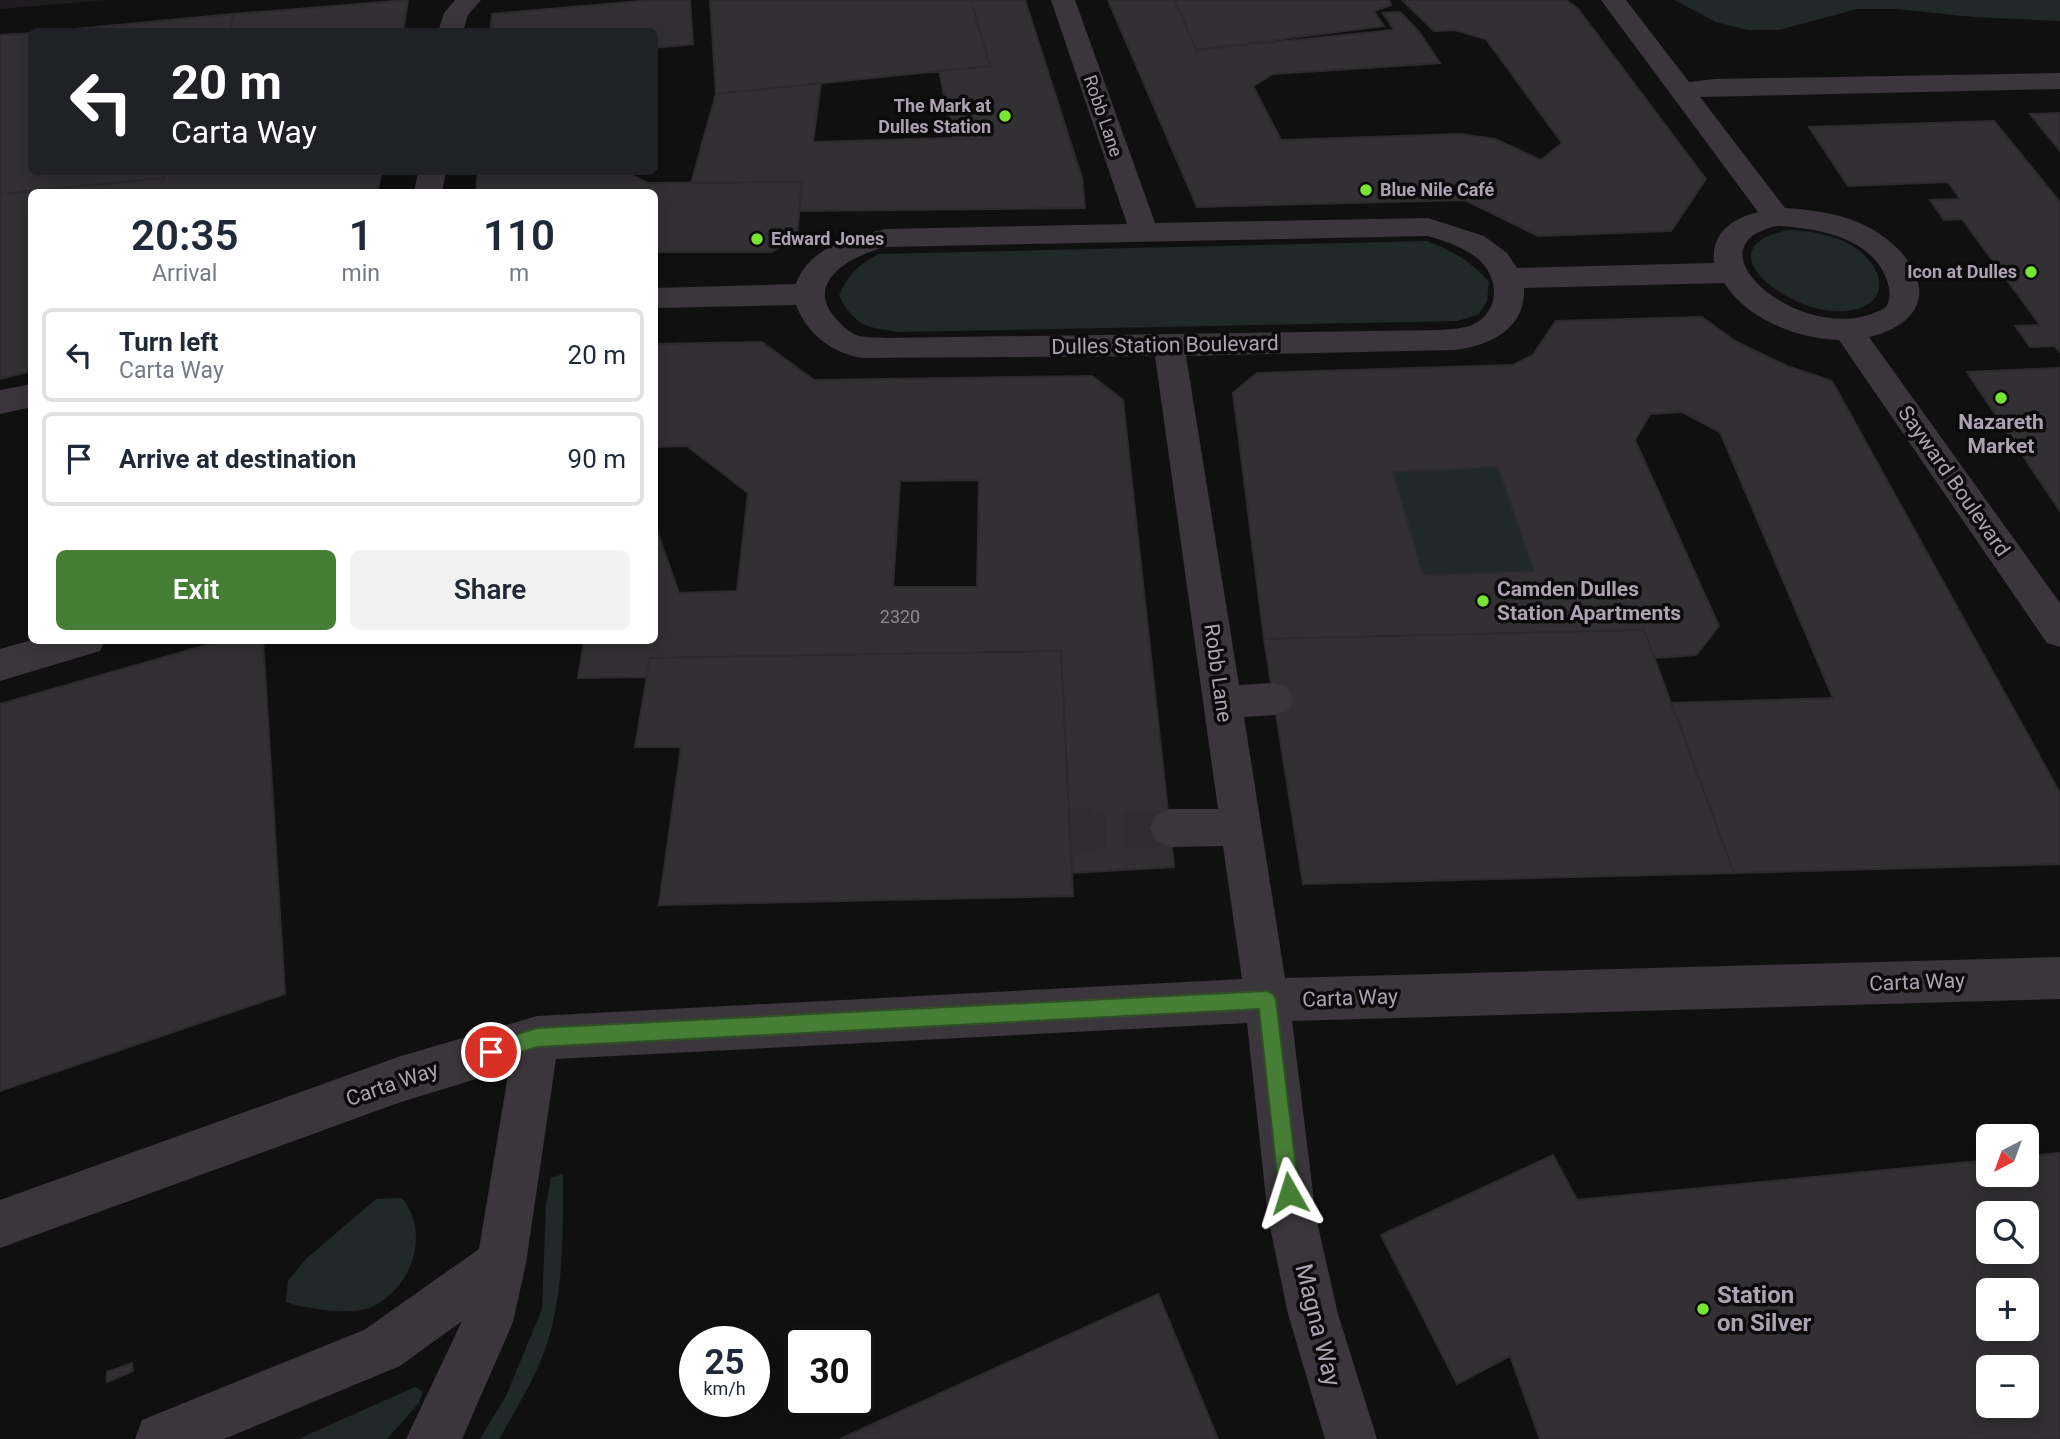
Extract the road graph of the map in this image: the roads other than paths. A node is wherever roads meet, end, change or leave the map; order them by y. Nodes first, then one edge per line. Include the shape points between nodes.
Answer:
1 (469, 0) edge
2 (1063, 0) edge
3 (1613, 0) edge
4 (451, 28) edge
5 (2060, 81) edge
6 (1682, 91) junction
7 (1777, 217) junction
8 (1144, 232) junction
9 (1732, 273) junction
10 (1507, 278) junction
11 (808, 294) junction
12 (658, 299) edge
13 (1848, 330) junction
14 (1169, 345) junction
15 (28, 396) edge
16 (0, 402) edge
17 (2060, 632) edge
18 (73, 644) edge
19 (0, 665) edge
20 (1274, 699) dead end
21 (1222, 702) junction
22 (1241, 827) junction
23 (1170, 828) tunnel mouth
24 (2060, 978) edge
25 (1267, 1000) junction
26 (537, 1038) junction
27 (0, 1224) edge
28 (500, 1263) junction
29 (161, 1439) edge
30 (432, 1439) edge
31 (1351, 1439) edge

1 - 4 street via 456,13
2 - 8 street, Robb Lane
3 - 6 street
5 - 6 street
6 - 7 street
7 - 9 street via 1756,221 1730,242 1727,257
7 - 13 street via 1805,218 1851,231 1882,250 1899,268 1907,286 1905,303 1894,317 1874,327
8 - 10 street via 1428,227 1466,238 1489,253
8 - 11 street via 869,241 843,250 823,264
9 - 10 street
9 - 13 street via 1765,307 1819,327
10 - 14 street, Dulles Station Boulevard via 1507,312 1492,327 1469,337
11 - 12 street
11 - 14 street, Dulles Station Boulevard via 812,313 834,336 858,346
13 - 17 street, Sayward Boulevard
14 - 21 street, Robb Lane
15 - 16 street
18 - 19 street
20 - 21 street
21 - 22 street, Robb Lane
22 - 23 street
22 - 25 street, Robb Lane
24 - 25 street, Carta Way
25 - 26 street, Carta Way
25 - 31 street, Magna Way via 1292,1217 1313,1314
26 - 27 street, Carta Way via 398,1080
26 - 28 street
28 - 29 street via 383,1348
28 - 30 street via 488,1322

